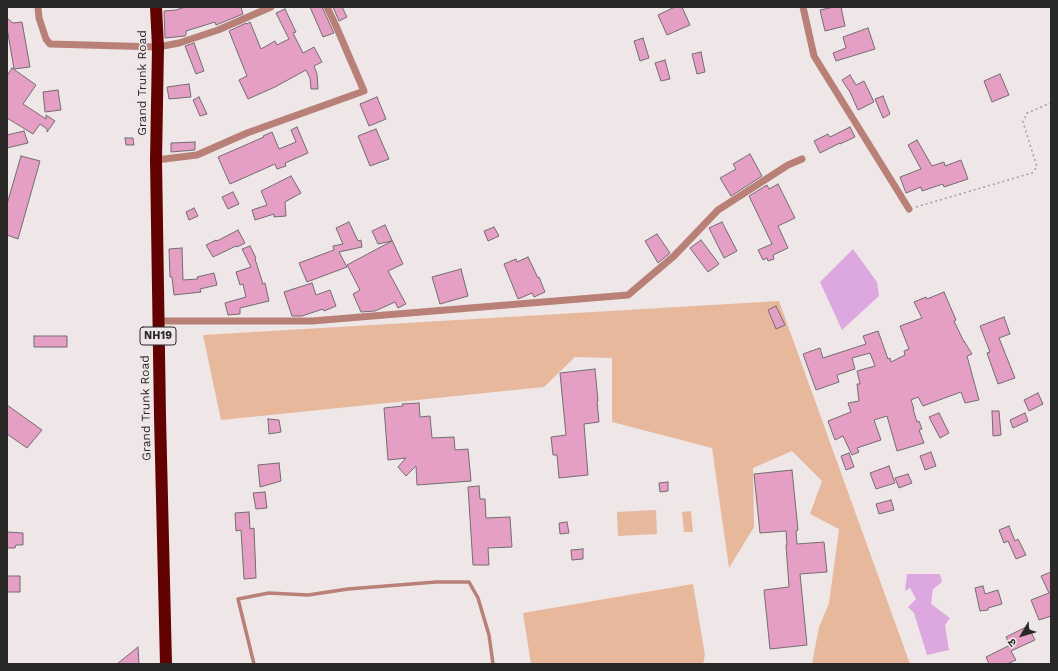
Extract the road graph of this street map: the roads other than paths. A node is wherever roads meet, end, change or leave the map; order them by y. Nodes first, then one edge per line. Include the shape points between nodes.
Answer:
1 (38, 7) edge
2 (156, 7) edge
3 (271, 7) edge
4 (327, 7) edge
5 (803, 7) edge
6 (158, 47) junction
7 (802, 159) dead end
8 (156, 160) junction
9 (909, 209) road end
10 (158, 322) junction
11 (166, 664) edge
12 (254, 664) edge
13 (493, 664) edge

1 - 6 street via 39,18 50,44
2 - 6 highway, Grand Trunk Road / NH19
3 - 6 street via 218,30
4 - 8 street via 364,91 247,133 197,155
5 - 9 street via 814,56
6 - 8 highway, Grand Trunk Road / NH19
7 - 10 street via 788,165 718,210 674,256 628,295 312,321
8 - 10 highway, Grand Trunk Road / NH19
10 - 11 highway, Grand Trunk Road / NH19
12 - 13 lane via 238,600 269,593 308,595 436,582 469,582 478,598 489,636

